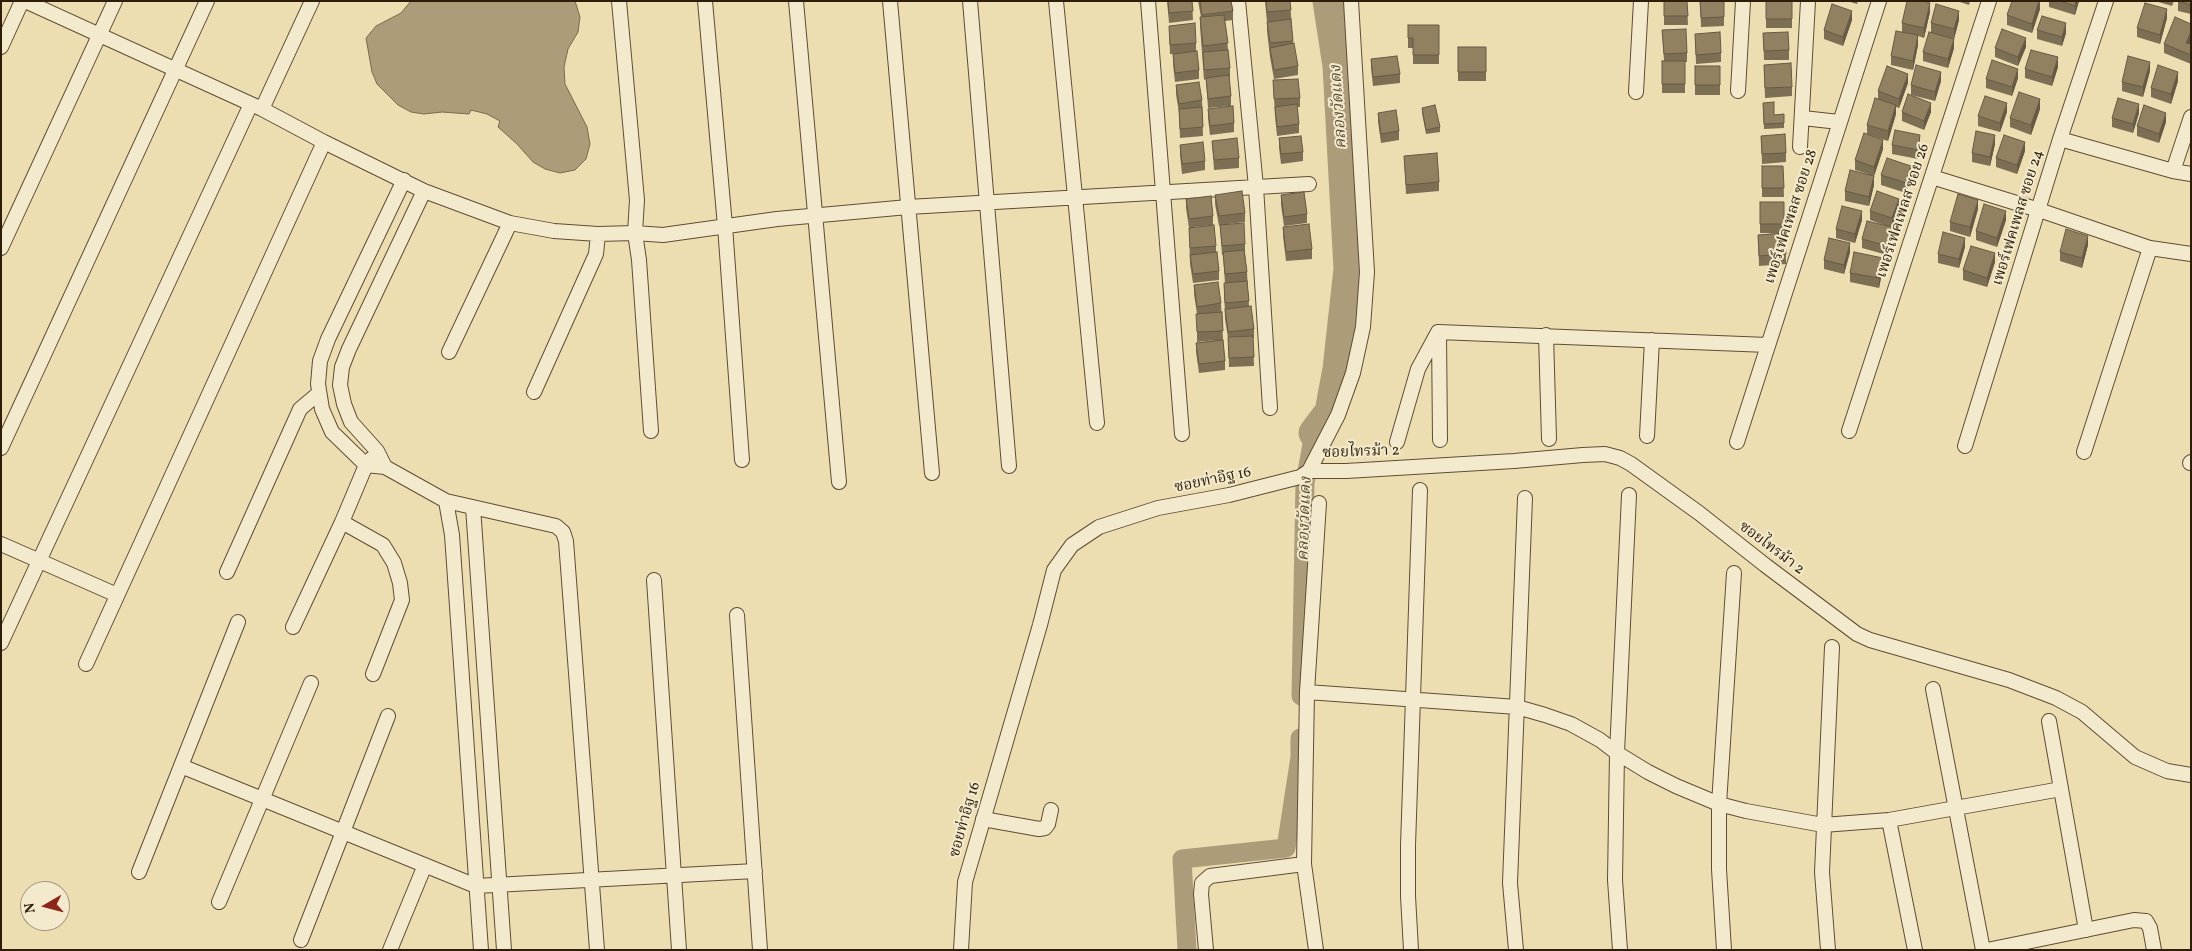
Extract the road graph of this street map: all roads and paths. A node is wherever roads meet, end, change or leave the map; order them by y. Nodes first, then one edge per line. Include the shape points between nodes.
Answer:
1 (24, 1) edge
2 (115, 1) edge
3 (207, 1) edge
4 (312, 1) edge
5 (618, 1) edge
6 (705, 1) edge
7 (796, 1) edge
8 (890, 1) edge
9 (970, 1) edge
10 (1056, 1) edge
11 (1148, 1) edge
12 (1238, 1) edge
13 (1351, 1) edge
14 (1640, 1) edge
15 (1743, 1) edge
16 (1808, 1) edge
17 (1879, 1) edge
18 (1989, 1) edge
19 (2106, 1) edge
20 (100, 34) junction
21 (1, 47) edge
22 (176, 68) junction
23 (1738, 91) dead end
24 (1636, 92) dead end
25 (257, 106) junction
26 (2191, 117) edge
27 (1803, 118) junction
28 (1839, 122) junction
29 (2060, 139) junction
30 (324, 142) junction
31 (1800, 147) dead end
32 (2173, 171) junction
33 (2191, 174) edge
34 (1932, 177) junction
35 (404, 180) junction
36 (1309, 184) dead end
37 (1256, 187) junction
38 (424, 191) junction
39 (1164, 193) junction
40 (1075, 198) junction
41 (987, 203) junction
42 (908, 208) junction
43 (2039, 210) junction
44 (815, 217) junction
45 (510, 223) junction
46 (725, 226) junction
47 (635, 233) junction
48 (598, 234) junction
49 (1, 248) edge
50 (2150, 248) junction
51 (2191, 254) edge
52 (1438, 332) junction
53 (1546, 335) junction
54 (1652, 340) junction
55 (1768, 345) junction
56 (449, 352) dead end
57 (534, 392) dead end
58 (319, 393) junction
59 (1270, 408) dead end
60 (1097, 423) dead end
61 (1849, 430) dead end
62 (652, 431) dead end
63 (1182, 434) dead end
64 (1647, 436) dead end
65 (1549, 439) dead end
66 (1440, 440) dead end
67 (1397, 442) dead end
68 (1736, 442) dead end
69 (1965, 446) dead end
70 (1, 448) edge
71 (378, 451) junction
72 (2084, 452) dead end
73 (742, 460) dead end
74 (366, 465) junction
75 (1009, 466) dead end
76 (385, 467) junction
77 (1309, 471) junction
78 (932, 472) dead end
79 (839, 482) dead end
80 (1420, 490) dead end
81 (1629, 495) dead end
82 (1524, 498) dead end
83 (446, 501) junction
84 (1319, 503) dead end
85 (473, 507) junction
86 (342, 522) junction
87 (1, 544) edge
88 (40, 561) junction
89 (227, 572) dead end
90 (1734, 572) dead end
91 (654, 580) dead end
92 (117, 595) junction
93 (737, 616) dead end
94 (238, 622) dead end
95 (294, 627) dead end
96 (1, 644) edge
97 (483, 645) junction
98 (1832, 647) dead end
99 (460, 648) junction
100 (86, 664) dead end
101 (373, 674) dead end
102 (311, 683) dead end
103 (1933, 689) dead end
104 (1306, 692) junction
105 (1413, 700) junction
106 (1517, 708) junction
107 (388, 716) dead end
108 (2049, 721) dead end
109 (1617, 753) junction
110 (180, 766) junction
111 (2191, 775) edge
112 (2061, 789) junction
113 (262, 800) junction
114 (1719, 804) junction
115 (1956, 808) junction
116 (1051, 810) dead end
117 (983, 819) junction
118 (1889, 820) junction
119 (1823, 825) junction
120 (343, 832) junction
121 (1304, 864) junction
122 (425, 865) junction
123 (755, 871) junction
124 (139, 872) dead end
125 (674, 876) junction
126 (592, 881) junction
127 (476, 886) junction
128 (499, 886) junction
129 (219, 902) dead end
130 (2086, 930) junction
131 (300, 940) dead end
132 (2038, 945) edge
133 (390, 950) edge
134 (481, 950) edge
135 (504, 950) edge
136 (597, 950) edge
137 (679, 950) edge
138 (760, 950) edge
139 (961, 950) edge
140 (1206, 950) edge
141 (1316, 950) edge
142 (1411, 950) edge
143 (1516, 950) edge
144 (1620, 950) edge
145 (1724, 950) edge
146 (1828, 950) edge
147 (1915, 950) edge
148 (1985, 950) edge
149 (2154, 950) edge

1 - 20 street
1 - 21 street
2 - 20 street
3 - 22 street
4 - 25 street
5 - 47 street via 637,200
6 - 46 street
7 - 44 street
8 - 42 street
9 - 41 street
10 - 40 street
11 - 39 street
12 - 37 street
13 - 77 street via 1368,272 1363,327 1353,373 1338,415
14 - 24 street
15 - 23 street
16 - 27 street
17 - 28 street, เพอร์เฟคเพลส ซอย 28
18 - 34 street, เพอร์เฟคเพลส ซอย 26
19 - 29 street, เพอร์เฟคเพลส ซอย 24
20 - 22 street
20 - 49 street
22 - 25 street
22 - 70 street
25 - 30 street
25 - 88 street
26 - 32 street
27 - 28 street
27 - 31 street
28 - 55 street, เพอร์เฟคเพลส ซอย 28
29 - 32 street
29 - 43 street, เพอร์เฟคเพลส ซอย 24
30 - 35 street
30 - 92 street
32 - 33 street
34 - 43 street
34 - 61 street, เพอร์เฟคเพลส ซอย 26
35 - 38 street
35 - 58 street via 328,338 320,360
36 - 37 street
37 - 39 street
37 - 59 street
38 - 45 street
38 - 71 street via 342,367 340,385 351,422
39 - 40 street
39 - 63 street
40 - 41 street
40 - 60 street
41 - 42 street
41 - 75 street
42 - 44 street
42 - 78 street
43 - 50 street
43 - 69 street, เพอร์เฟคเพลส ซอย 24
44 - 46 street
44 - 79 street
45 - 48 street
45 - 56 street
46 - 47 street via 662,235
46 - 73 street
47 - 48 street
47 - 62 street
48 - 57 street via 596,254
50 - 51 street
50 - 72 street
52 - 53 street
52 - 66 street
52 - 67 street via 1418,369
53 - 54 street
53 - 65 street
54 - 55 street
54 - 64 street
55 - 68 street, เพอร์เฟคเพลส ซอย 28
58 - 74 street via 332,432
58 - 89 street via 300,409
71 - 74 street
71 - 76 street
74 - 76 street
74 - 86 street
76 - 83 street
77 - 111 street, ซอยไทรม้า 2 via 1346,472 1605,454 1620,458 1699,513 1857,634 2009,680 2056,698 2082,712 2135,757 2166,771
77 - 117 street, ซอยท่าอิฐ 16 via 1300,477 1229,496 1158,508 1099,527 1072,545 1054,570
80 - 105 street
81 - 109 street
82 - 106 street
83 - 85 street
83 - 99 street via 452,535
84 - 104 street
85 - 97 street
85 - 126 street via 556,526 566,541
86 - 95 street
86 - 101 street via 383,545 394,563 400,583 402,600
87 - 88 street
88 - 92 street
88 - 96 street
90 - 114 street
91 - 125 street
92 - 100 street
93 - 123 street
94 - 110 street
97 - 99 street
97 - 128 street
98 - 119 street
99 - 127 street
102 - 113 street
103 - 115 street
104 - 105 street
104 - 121 street
105 - 106 street
105 - 142 street via 1408,896
106 - 109 street via 1572,724
106 - 143 street via 1510,883
107 - 120 street
108 - 112 street
109 - 114 street via 1676,786
109 - 144 street via 1615,880
110 - 113 street
110 - 124 street
112 - 115 street
112 - 130 street
113 - 120 street
113 - 129 street
114 - 119 street
114 - 145 street
115 - 118 street
115 - 148 street
116 - 117 street via 1048,824 1040,830
117 - 139 street, ซอยท่าอิฐ 16 via 965,882
118 - 119 street
118 - 147 street
119 - 146 street via 1822,872
120 - 122 street
120 - 131 street
121 - 140 street via 1210,876 1202,883
121 - 141 street
122 - 127 street
122 - 133 street
123 - 125 street
123 - 138 street
125 - 126 street
125 - 137 street
126 - 128 street
126 - 136 street
127 - 128 street
127 - 134 street
128 - 135 street
130 - 132 street
130 - 149 street via 2146,921
132 - 148 street

